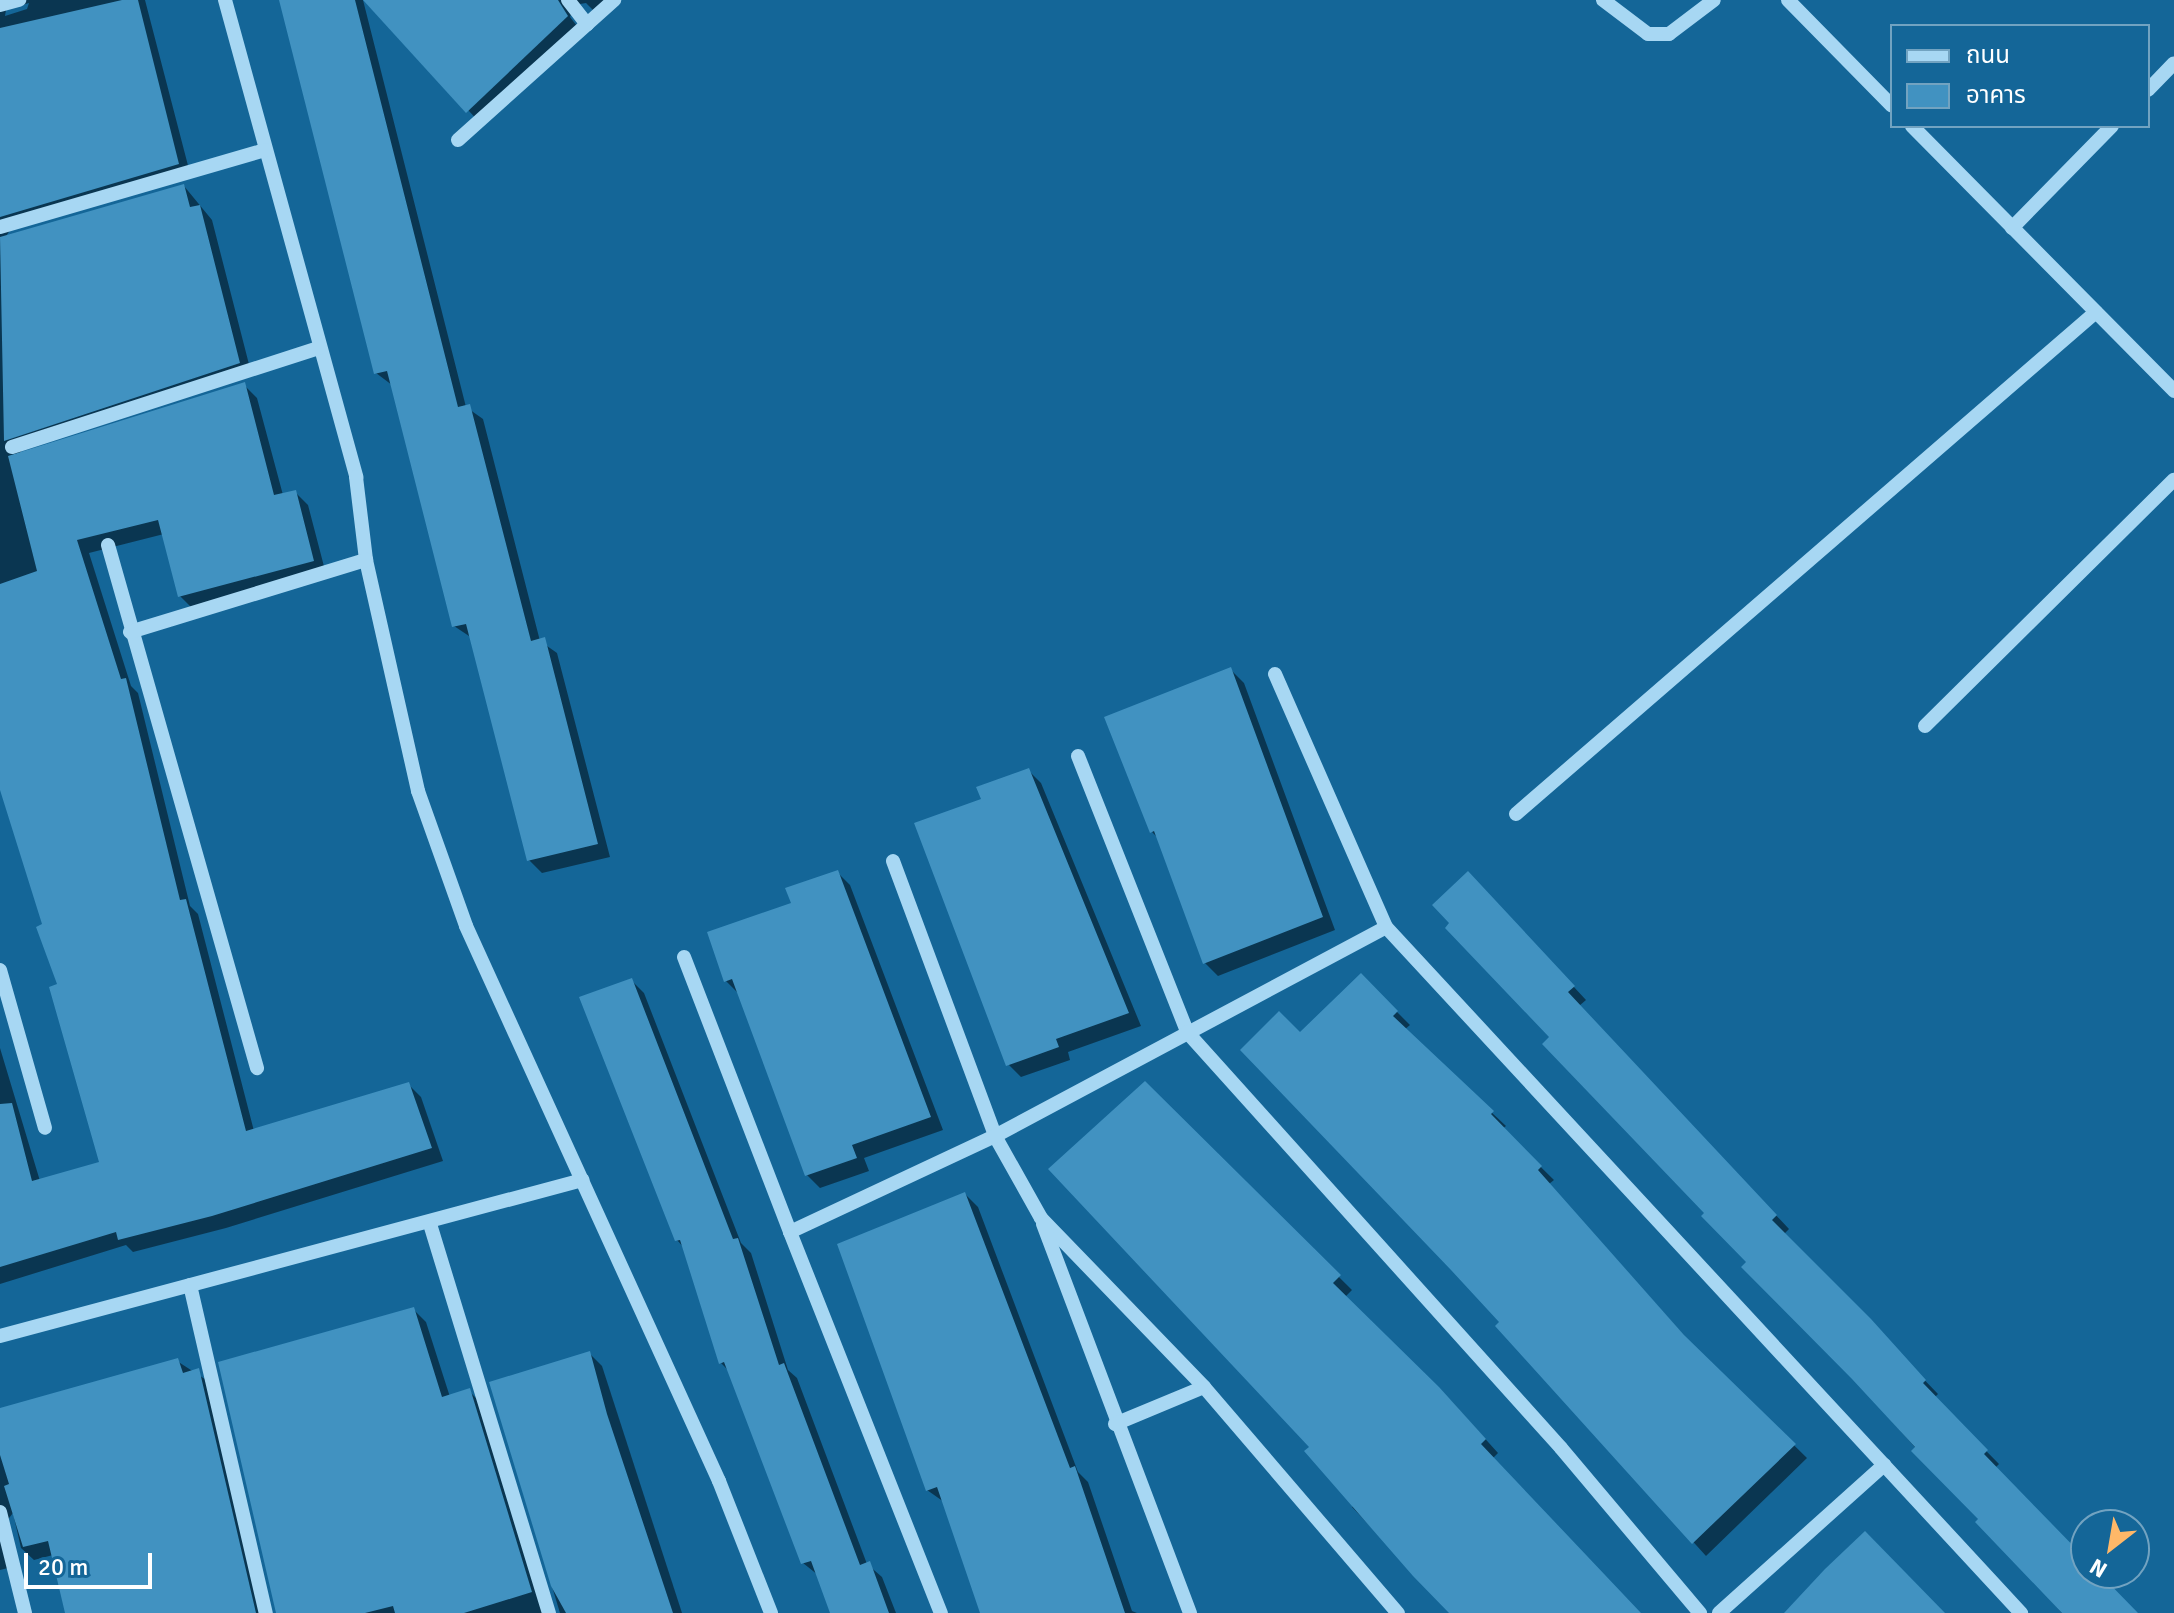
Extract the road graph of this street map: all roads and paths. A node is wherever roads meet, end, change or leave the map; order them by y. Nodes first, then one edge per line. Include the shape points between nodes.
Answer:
1 (19, 0) edge
2 (225, 0) edge
3 (568, 0) edge
4 (614, 0) edge
5 (1603, 0) edge
6 (1714, 0) edge
7 (1788, 0) edge
8 (0, 5) edge
9 (587, 24) junction
10 (2174, 63) edge
11 (2150, 88) edge
12 (1890, 104) edge
13 (1914, 128) edge
14 (2110, 128) edge
15 (458, 140) dead end
16 (265, 150) junction
17 (0, 227) edge
18 (2012, 228) junction
19 (2096, 312) junction
20 (319, 348) junction
21 (2174, 391) edge
22 (12, 447) dead end
23 (2174, 480) edge
24 (108, 545) dead end
25 (366, 560) junction
26 (130, 632) junction
27 (1275, 674) dead end
28 (1925, 726) dead end
29 (1078, 756) dead end
30 (1516, 814) dead end
31 (893, 861) dead end
32 (1386, 927) junction
33 (684, 957) dead end
34 (0, 970) edge
35 (1187, 1032) junction
36 (257, 1068) dead end
37 (45, 1128) dead end
38 (995, 1136) junction
39 (582, 1180) junction
40 (1041, 1218) junction
41 (430, 1224) junction
42 (790, 1232) junction
43 (190, 1285) junction
44 (0, 1336) edge
45 (1204, 1387) junction
46 (1115, 1424) junction
47 (1884, 1465) junction
48 (0, 1512) edge
49 (25, 1613) edge
50 (266, 1613) edge
51 (549, 1613) edge
52 (771, 1613) edge
53 (941, 1613) edge
54 (1190, 1613) edge
55 (1398, 1613) edge
56 (1700, 1613) edge
57 (1719, 1613) edge
58 (2021, 1613) edge

1 - 8 street
2 - 16 street
3 - 9 street
4 - 9 street
5 - 6 street via 1648,34 1669,34
7 - 12 street
9 - 15 street
10 - 11 street
13 - 18 street
14 - 18 street
16 - 17 street
16 - 20 street
18 - 19 street
19 - 21 street
19 - 30 street
20 - 22 street
20 - 25 street via 356,477
23 - 28 street
24 - 26 street
25 - 26 street
25 - 39 street via 418,791 466,926
26 - 36 street
27 - 32 street
29 - 35 street
31 - 38 street
32 - 35 street
32 - 47 street
33 - 42 street
34 - 37 street
35 - 38 street
35 - 56 street via 1561,1448
38 - 40 street
38 - 42 street
39 - 41 street
39 - 52 street via 719,1481
40 - 45 street
40 - 46 street
41 - 43 street
41 - 51 street
42 - 53 street
43 - 44 street
43 - 50 street
45 - 46 street
45 - 55 street
46 - 54 street
47 - 57 street
47 - 58 street
48 - 49 street

